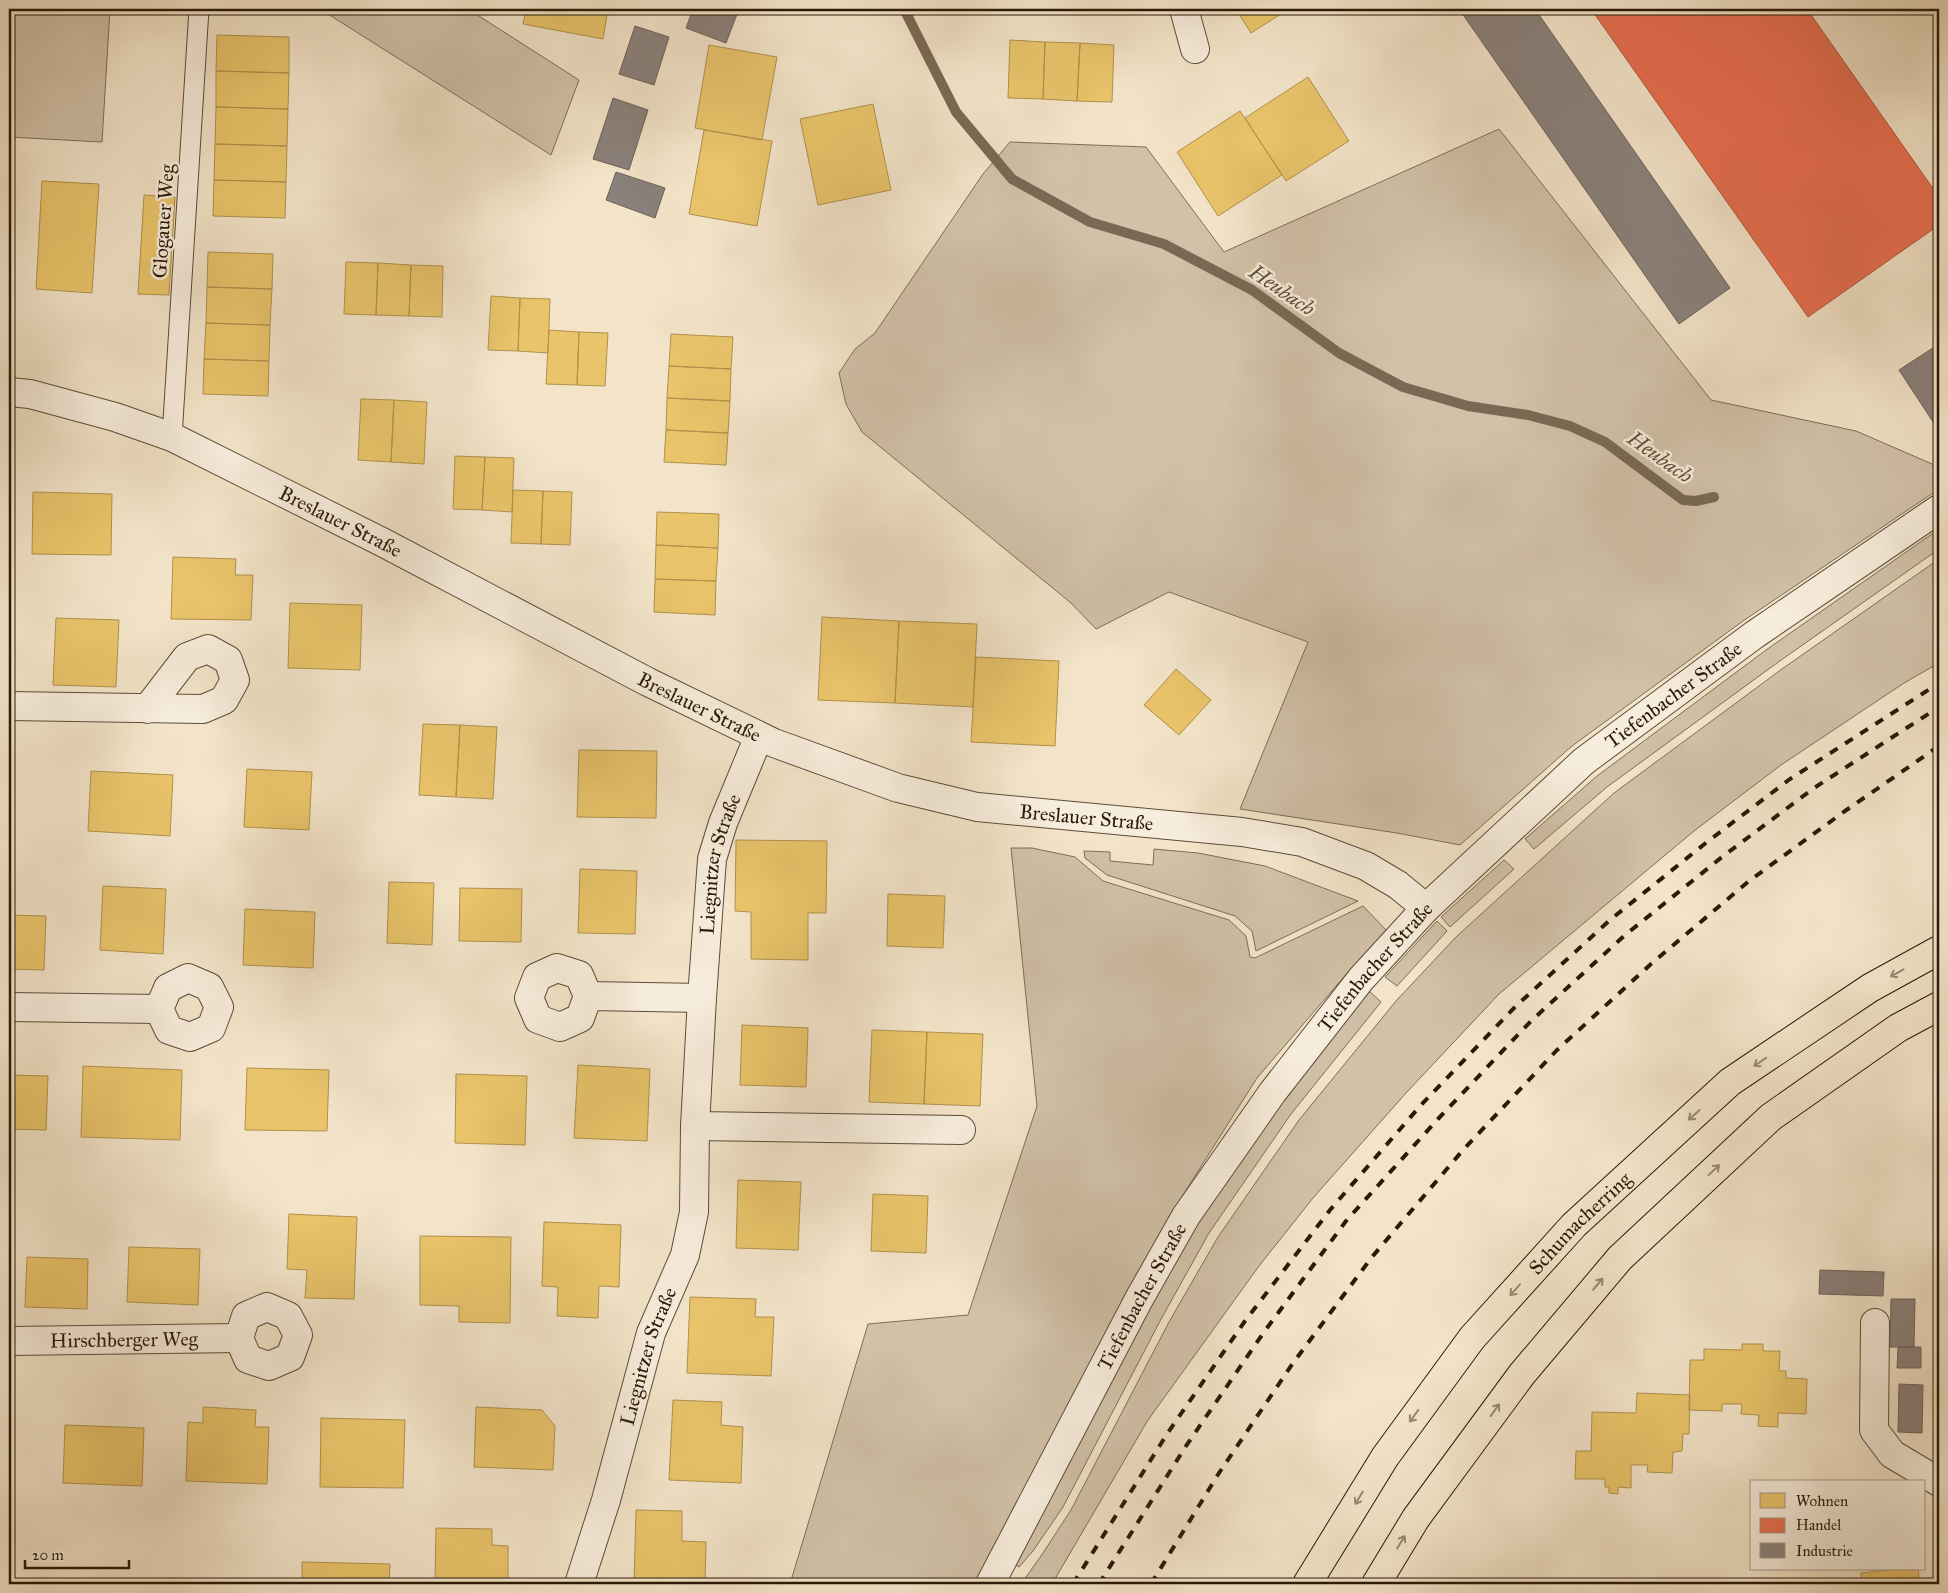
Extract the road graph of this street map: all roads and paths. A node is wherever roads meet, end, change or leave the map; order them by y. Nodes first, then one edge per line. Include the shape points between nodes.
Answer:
1 (199, 9) edge
2 (1184, 9) edge
3 (1195, 48) dead end
4 (9, 392) edge
5 (172, 437) junction
6 (1939, 509) edge
7 (9, 706) edge
8 (147, 709) dead end
9 (759, 736) junction
10 (1426, 908) junction
11 (1939, 950) edge
12 (588, 996) dead end
13 (702, 998) junction
14 (1939, 1006) edge
15 (9, 1007) edge
16 (160, 1009) dead end
17 (695, 1126) junction
18 (961, 1130) dead end
19 (1875, 1324) dead end
20 (238, 1338) dead end
21 (9, 1341) edge
22 (1939, 1482) edge
23 (579, 1584) edge
24 (990, 1584) edge
25 (1307, 1584) edge
26 (1376, 1584) edge

1 - 5 lane, Glogauer Weg
2 - 3 street
4 - 5 street, Breslauer Straße via 30,394 115,417
5 - 9 street, Breslauer Straße
6 - 10 street, Tiefenbacher Straße via 1754,635 1584,761
7 - 8 street
9 - 10 street, Breslauer Straße via 898,788 977,807 1242,832 1302,842 1366,866 1398,885
9 - 13 street, Liegnitzer Straße via 723,823 712,859
10 - 24 street, Tiefenbacher Straße via 1361,980 1272,1092 1186,1216
11 -> 25 main road, Schumacherring via 1870,988 1730,1082 1574,1224 1472,1338 1385,1457
12 - 13 street
13 - 17 street, Liegnitzer Straße
26 -> 14 main road via 1416,1518 1522,1374 1620,1258 1771,1117 1898,1028
15 - 16 street
17 - 18 street
17 - 23 street, Liegnitzer Straße via 694,1212 685,1255 652,1333
19 - 22 street via 1874,1430 1892,1454
20 - 21 street, Hirschberger Weg

